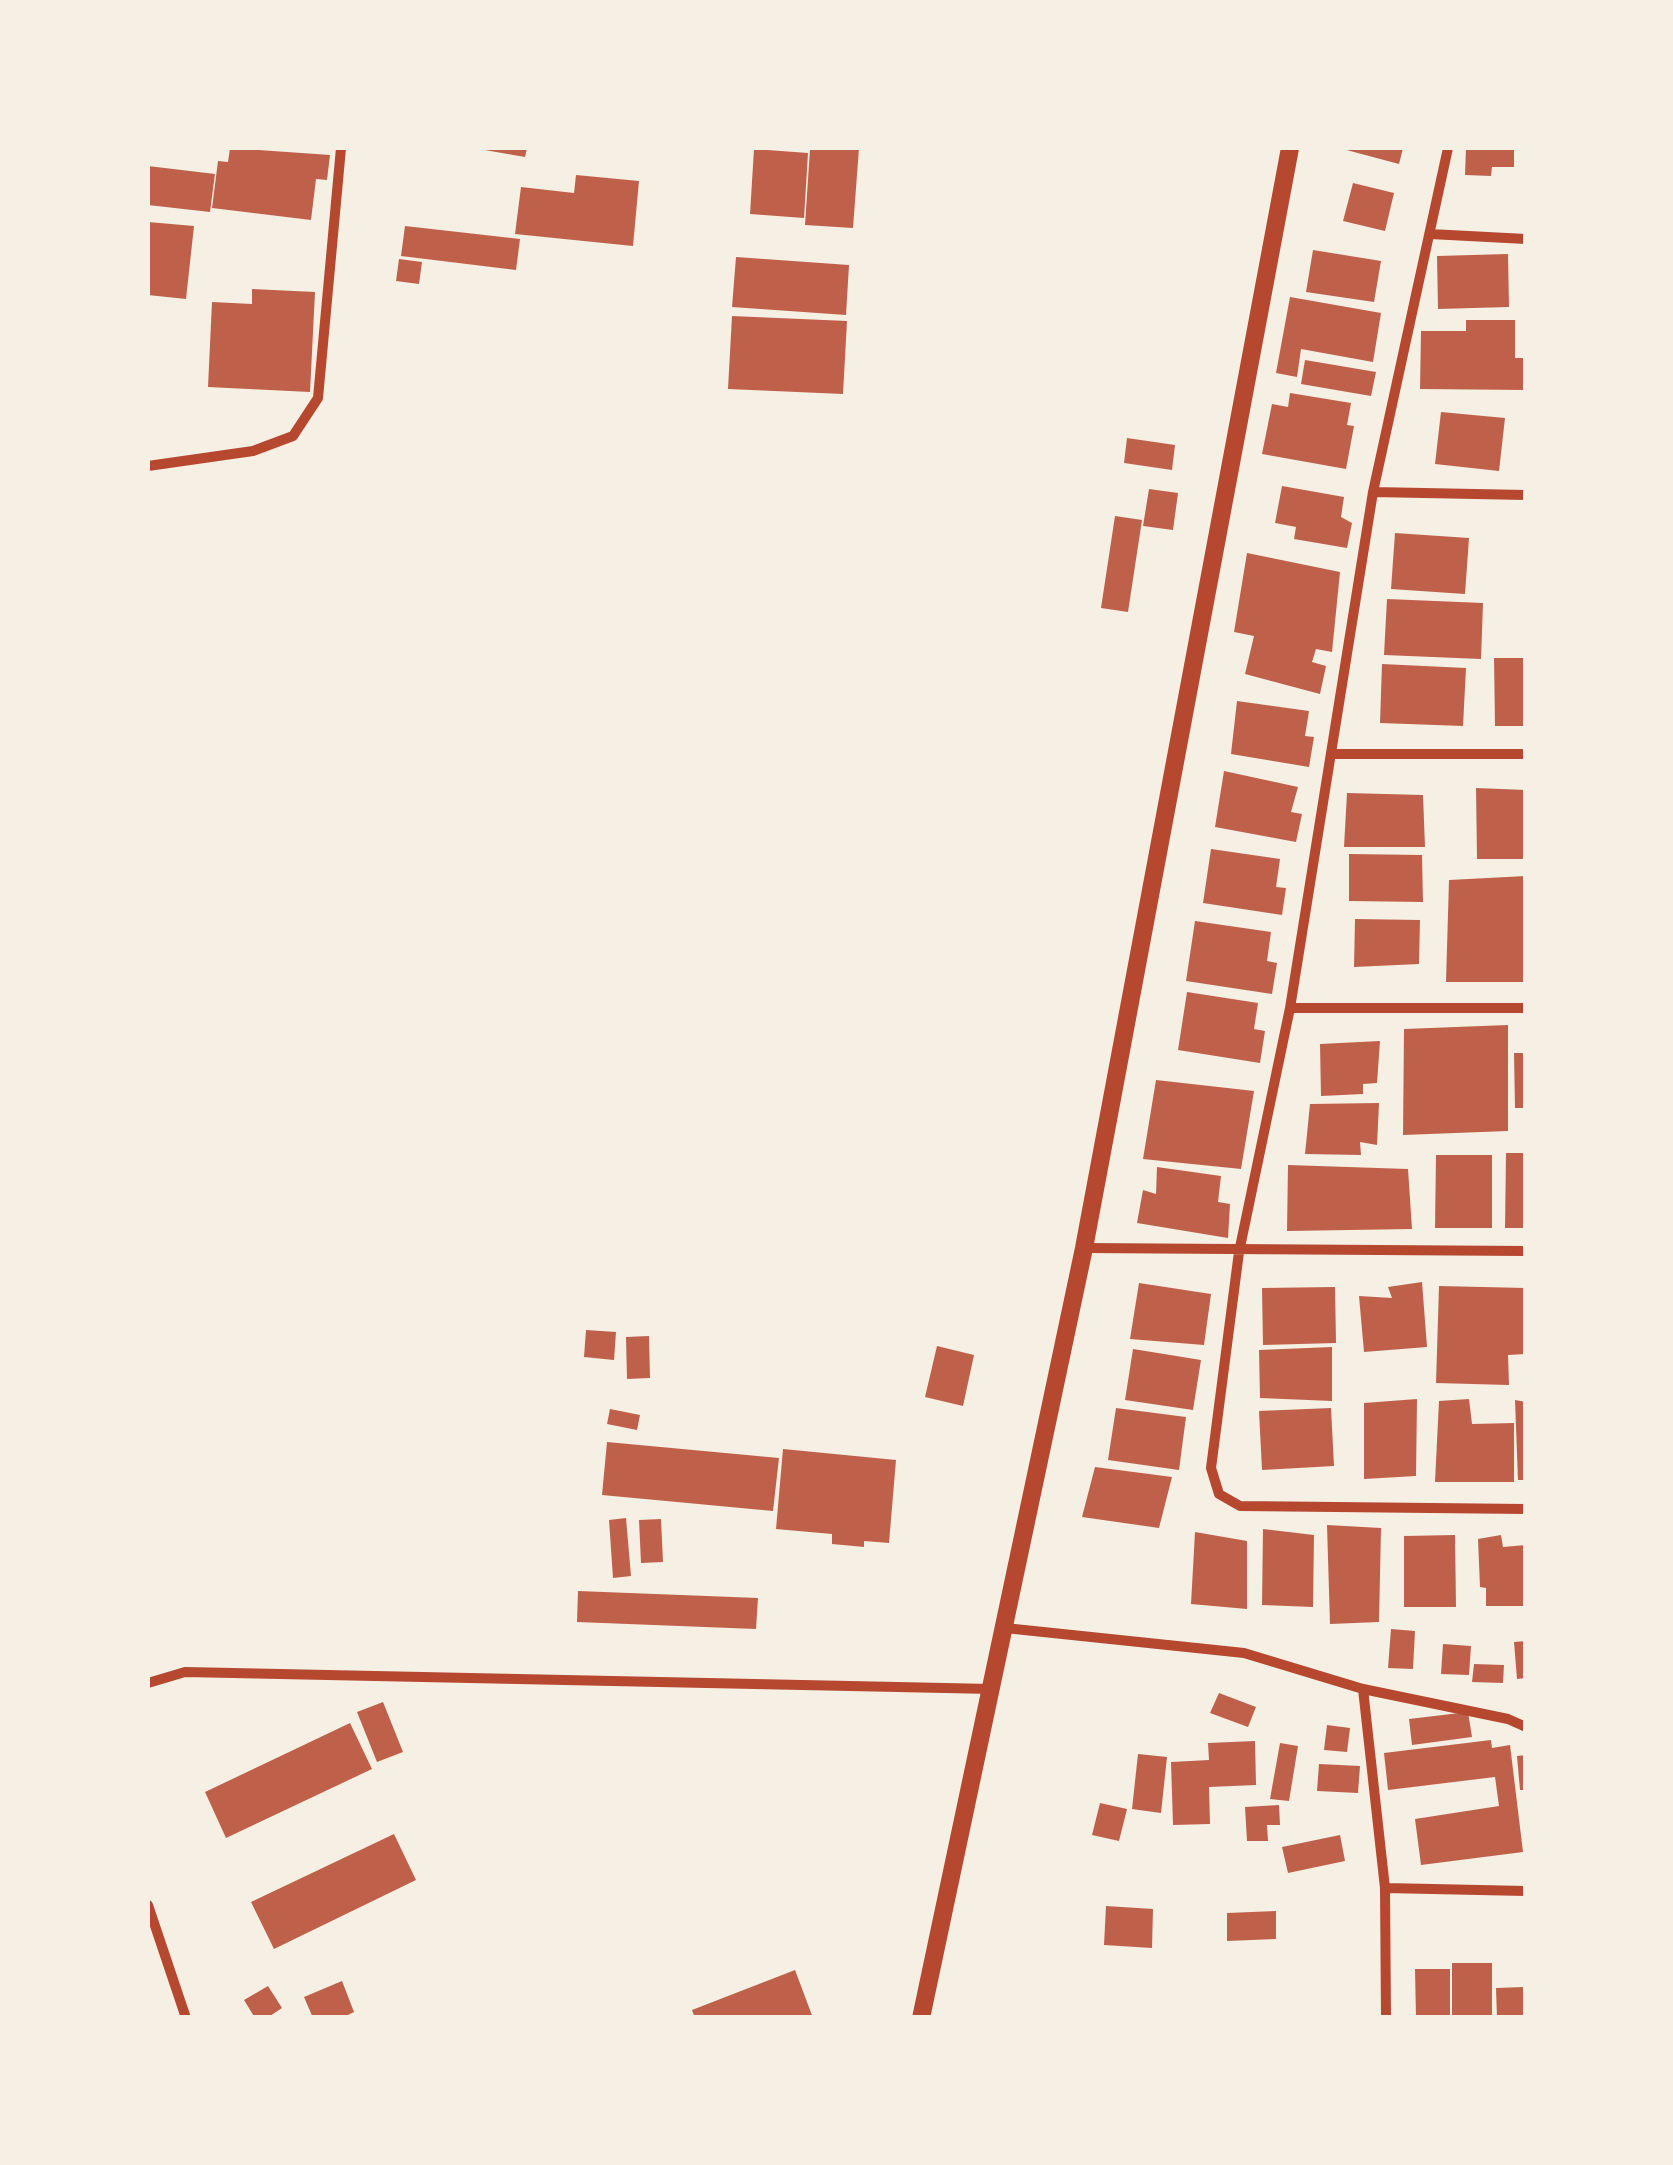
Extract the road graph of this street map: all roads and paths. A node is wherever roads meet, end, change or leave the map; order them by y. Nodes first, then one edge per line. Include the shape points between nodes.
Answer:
1 (341, 148) edge
2 (1290, 148) edge
3 (1448, 148) edge
4 (1430, 234) junction
5 (1526, 239) edge
6 (148, 466) edge
7 (1374, 492) junction
8 (1526, 495) edge
9 (1333, 754) junction
10 (1526, 754) edge
11 (1290, 1008) junction
12 (1526, 1008) edge
13 (1084, 1248) junction
14 (1239, 1252) junction
15 (1526, 1252) edge
16 (1526, 1509) edge
17 (1005, 1628) junction
18 (148, 1683) edge
19 (1362, 1689) junction
20 (992, 1690) junction
21 (1526, 1727) edge
22 (1386, 1888) junction
23 (1526, 1891) edge
24 (148, 1905) edge
25 (186, 2018) edge
26 (922, 2018) edge
27 (1386, 2018) edge

1 - 6 street via 318,398 293,436 253,451
2 - 13 street
3 - 4 street
4 - 5 street
4 - 7 street
7 - 8 street
7 - 9 street
9 - 10 street
9 - 11 street
11 - 12 street
11 - 14 street
13 - 14 street
13 - 17 street
14 - 15 street
14 - 16 street via 1211,1468 1218,1494 1240,1506
17 - 19 street via 1244,1653
17 - 20 street
18 - 20 street via 186,1672
19 - 21 street
19 - 22 street
20 - 26 street
22 - 23 street
22 - 27 street
24 - 25 street

